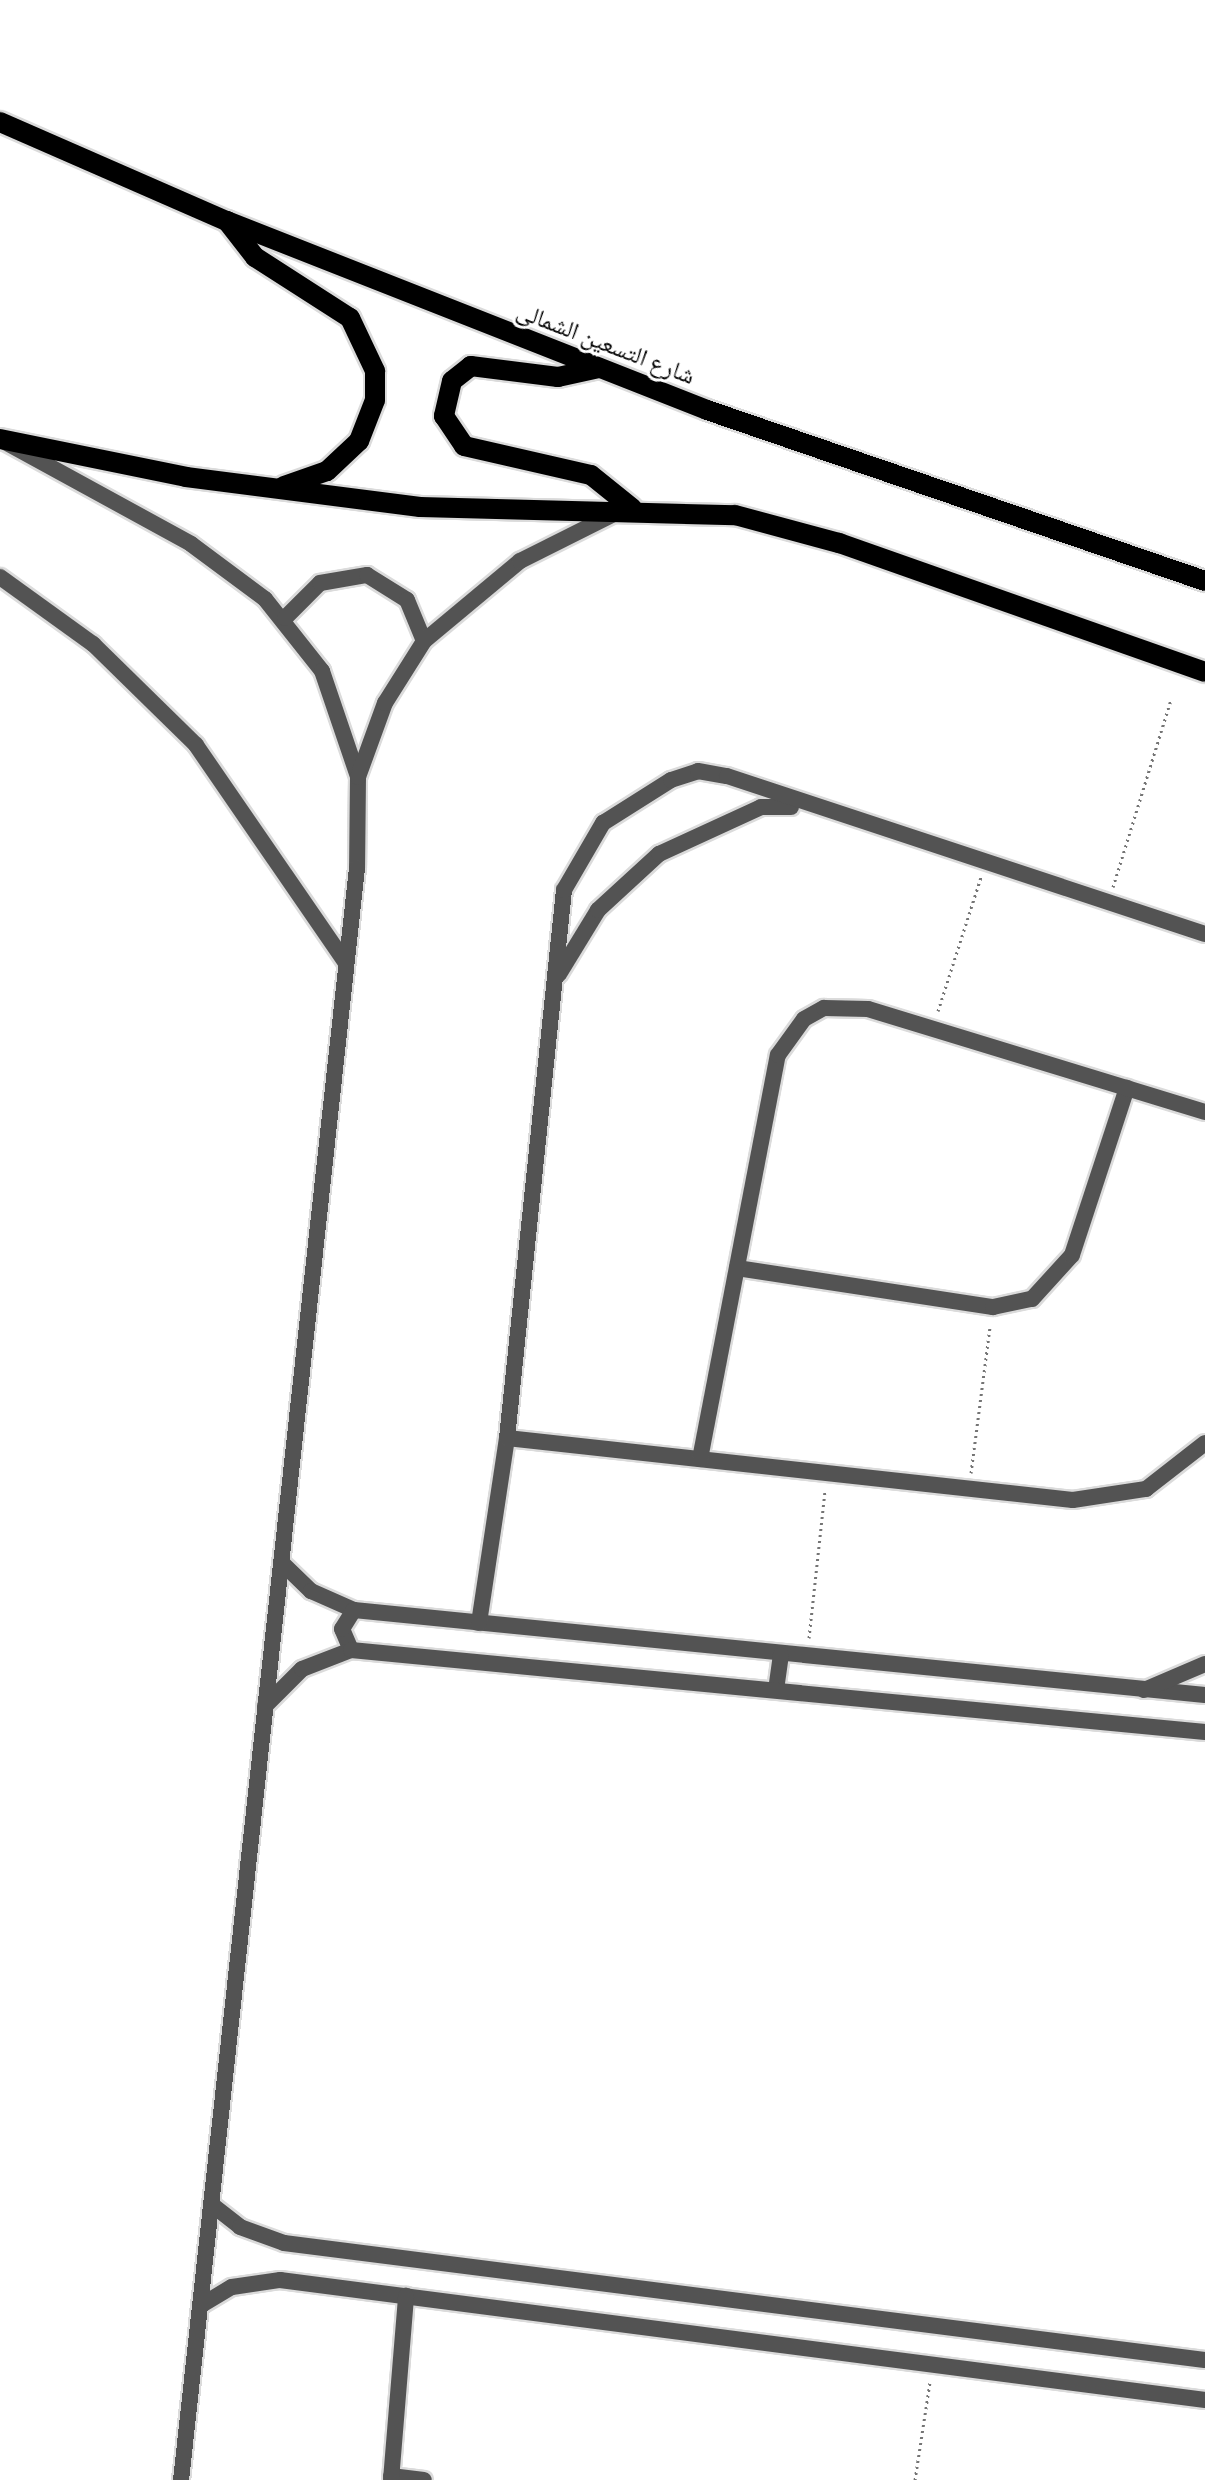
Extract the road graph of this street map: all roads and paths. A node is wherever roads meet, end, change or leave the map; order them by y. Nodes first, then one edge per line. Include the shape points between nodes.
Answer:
1 (0, 122) edge
2 (227, 221) junction
3 (599, 368) junction
4 (0, 439) edge
5 (277, 488) junction
6 (632, 508) junction
7 (0, 577) edge
8 (1205, 581) edge
9 (285, 618) junction
10 (424, 641) junction
11 (1205, 672) edge
12 (1171, 700) dead end
13 (358, 777) junction
14 (801, 807) junction
15 (986, 862) junction
16 (1108, 906) junction
17 (1205, 934) edge
18 (345, 962) junction
19 (557, 979) junction
20 (933, 1028) junction
21 (1127, 1088) junction
22 (1205, 1112) edge
23 (737, 1268) junction
24 (993, 1307) junction
25 (507, 1438) junction
26 (1205, 1443) edge
27 (700, 1459) junction
28 (827, 1473) junction
29 (968, 1488) junction
30 (281, 1562) junction
31 (354, 1610) junction
32 (479, 1623) junction
33 (351, 1650) junction
34 (781, 1655) junction
35 (806, 1657) junction
36 (1205, 1664) edge
37 (776, 1690) junction
38 (1138, 1692) junction
39 (1205, 1695) edge
40 (265, 1706) junction
41 (1205, 1732) edge
42 (211, 2204) junction
43 (406, 2296) junction
44 (200, 2306) junction
45 (1205, 2360) edge
46 (932, 2362) junction
47 (1205, 2400) edge
48 (391, 2478) edge
49 (181, 2480) edge
50 (424, 2480) edge
51 (915, 2480) edge

1 - 2 main road, شارع التسعين الشمالى
2 - 3 main road, شارع التسعين الشمالى
2 - 5 main road via 255,257 350,318 375,371 372,415 350,453 314,478
3 - 6 main road via 558,377 471,366 452,381 444,416 464,446 591,475
3 - 8 main road, شارع التسعين الشمالى
4 - 5 main road
4 - 9 street via 191,544
5 - 6 main road via 420,507
6 - 10 street via 520,561
6 - 11 main road via 735,515 805,531
7 - 18 street via 93,644 196,745
9 - 10 street via 320,583 367,575 407,600
9 - 13 street via 322,671
10 - 13 street via 385,703
12 - 16 path
13 - 18 street via 359,842
14 - 15 street
14 - 19 street via 761,807 659,854 598,910
14 - 19 street via 698,771 625,804 572,865
15 - 16 street
15 - 20 path
16 - 17 street
18 - 30 street
19 - 25 street
20 - 21 street
20 - 23 street via 846,1005 824,1008 788,1035
21 - 22 street
21 - 24 street via 1062,1273 1032,1299
23 - 24 street
23 - 27 street
24 - 29 path
25 - 27 street
25 - 32 street
26 - 29 street via 1157,1483 1110,1499
27 - 28 street
28 - 29 street
28 - 35 path
30 - 31 street via 311,1591
30 - 40 street
31 - 32 street
31 - 33 street via 342,1629
32 - 34 street
33 - 37 street
33 - 40 street via 302,1669
34 - 35 street
34 - 37 street
35 - 38 street
36 - 38 street
37 - 41 street
38 - 39 street
40 - 42 street
42 - 44 street
42 - 45 street via 240,2227 284,2243
43 - 44 street via 264,2280
43 - 46 street
43 - 48 street
44 - 49 street
46 - 47 street
46 - 51 path
48 - 50 street

